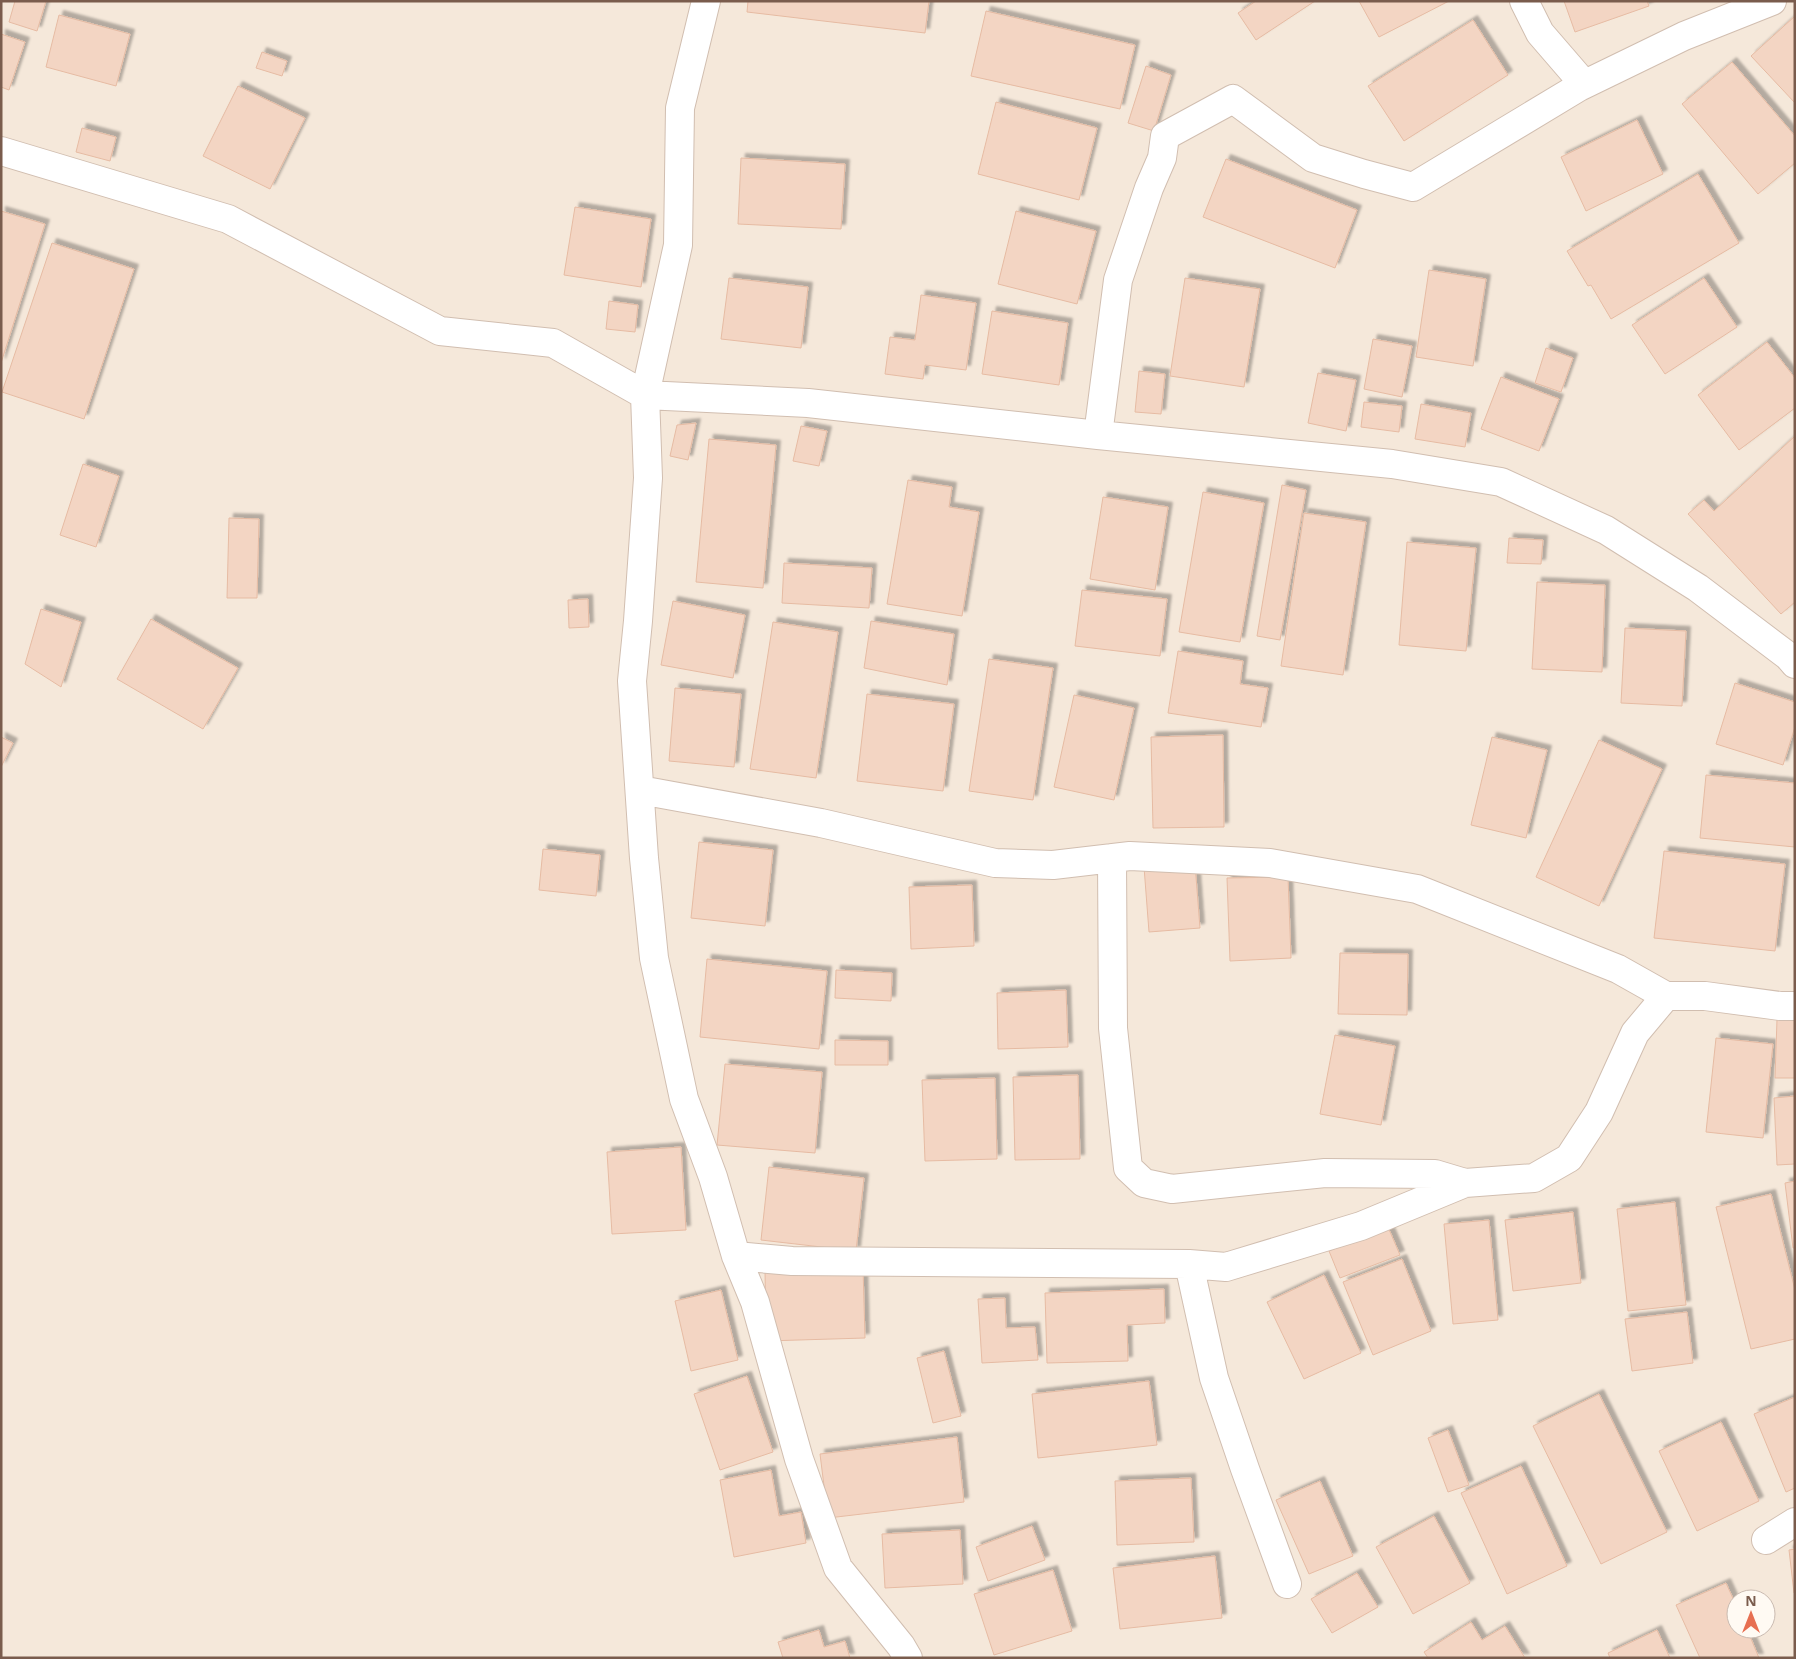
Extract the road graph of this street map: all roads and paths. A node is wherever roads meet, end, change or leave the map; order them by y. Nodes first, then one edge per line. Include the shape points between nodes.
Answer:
1 (706, 1) edge
2 (1524, 1) edge
3 (1772, 1) edge
4 (1584, 84) junction
5 (1, 151) edge
6 (645, 395) junction
7 (1098, 435) junction
8 (1795, 664) edge
9 (640, 790) junction
10 (1112, 858) junction
11 (1666, 996) junction
12 (1795, 1006) edge
13 (1465, 1183) junction
14 (736, 1256) junction
15 (1189, 1264) junction
16 (1795, 1522) edge
17 (1766, 1540) dead end
18 (1287, 1584) dead end
19 (908, 1658) edge

1 - 6 street via 680,108 678,245
2 - 4 street via 1540,33
3 - 4 street via 1684,36
4 - 7 street via 1413,187 1313,158 1233,99 1165,136 1162,158 1118,280
5 - 6 street via 228,219 440,331 553,343
6 - 7 street via 808,403
6 - 9 street via 648,478 632,681
7 - 8 street via 1392,464 1501,482 1606,530 1698,588
9 - 10 street via 821,823 995,863 1053,865
9 - 14 street via 658,977 684,1099 714,1177
10 - 11 street via 1130,856 1270,863 1417,889 1618,969
10 - 13 street via 1113,1028 1128,1168 1144,1183 1172,1189 1325,1173 1435,1174
11 - 12 street via 1705,996
11 - 13 street via 1635,1033 1599,1112 1569,1158 1534,1178
13 - 15 street via 1361,1226 1226,1267
14 - 15 street via 792,1261
14 - 19 street via 755,1302 799,1459 838,1568
15 - 18 street via 1214,1378
16 - 17 street

